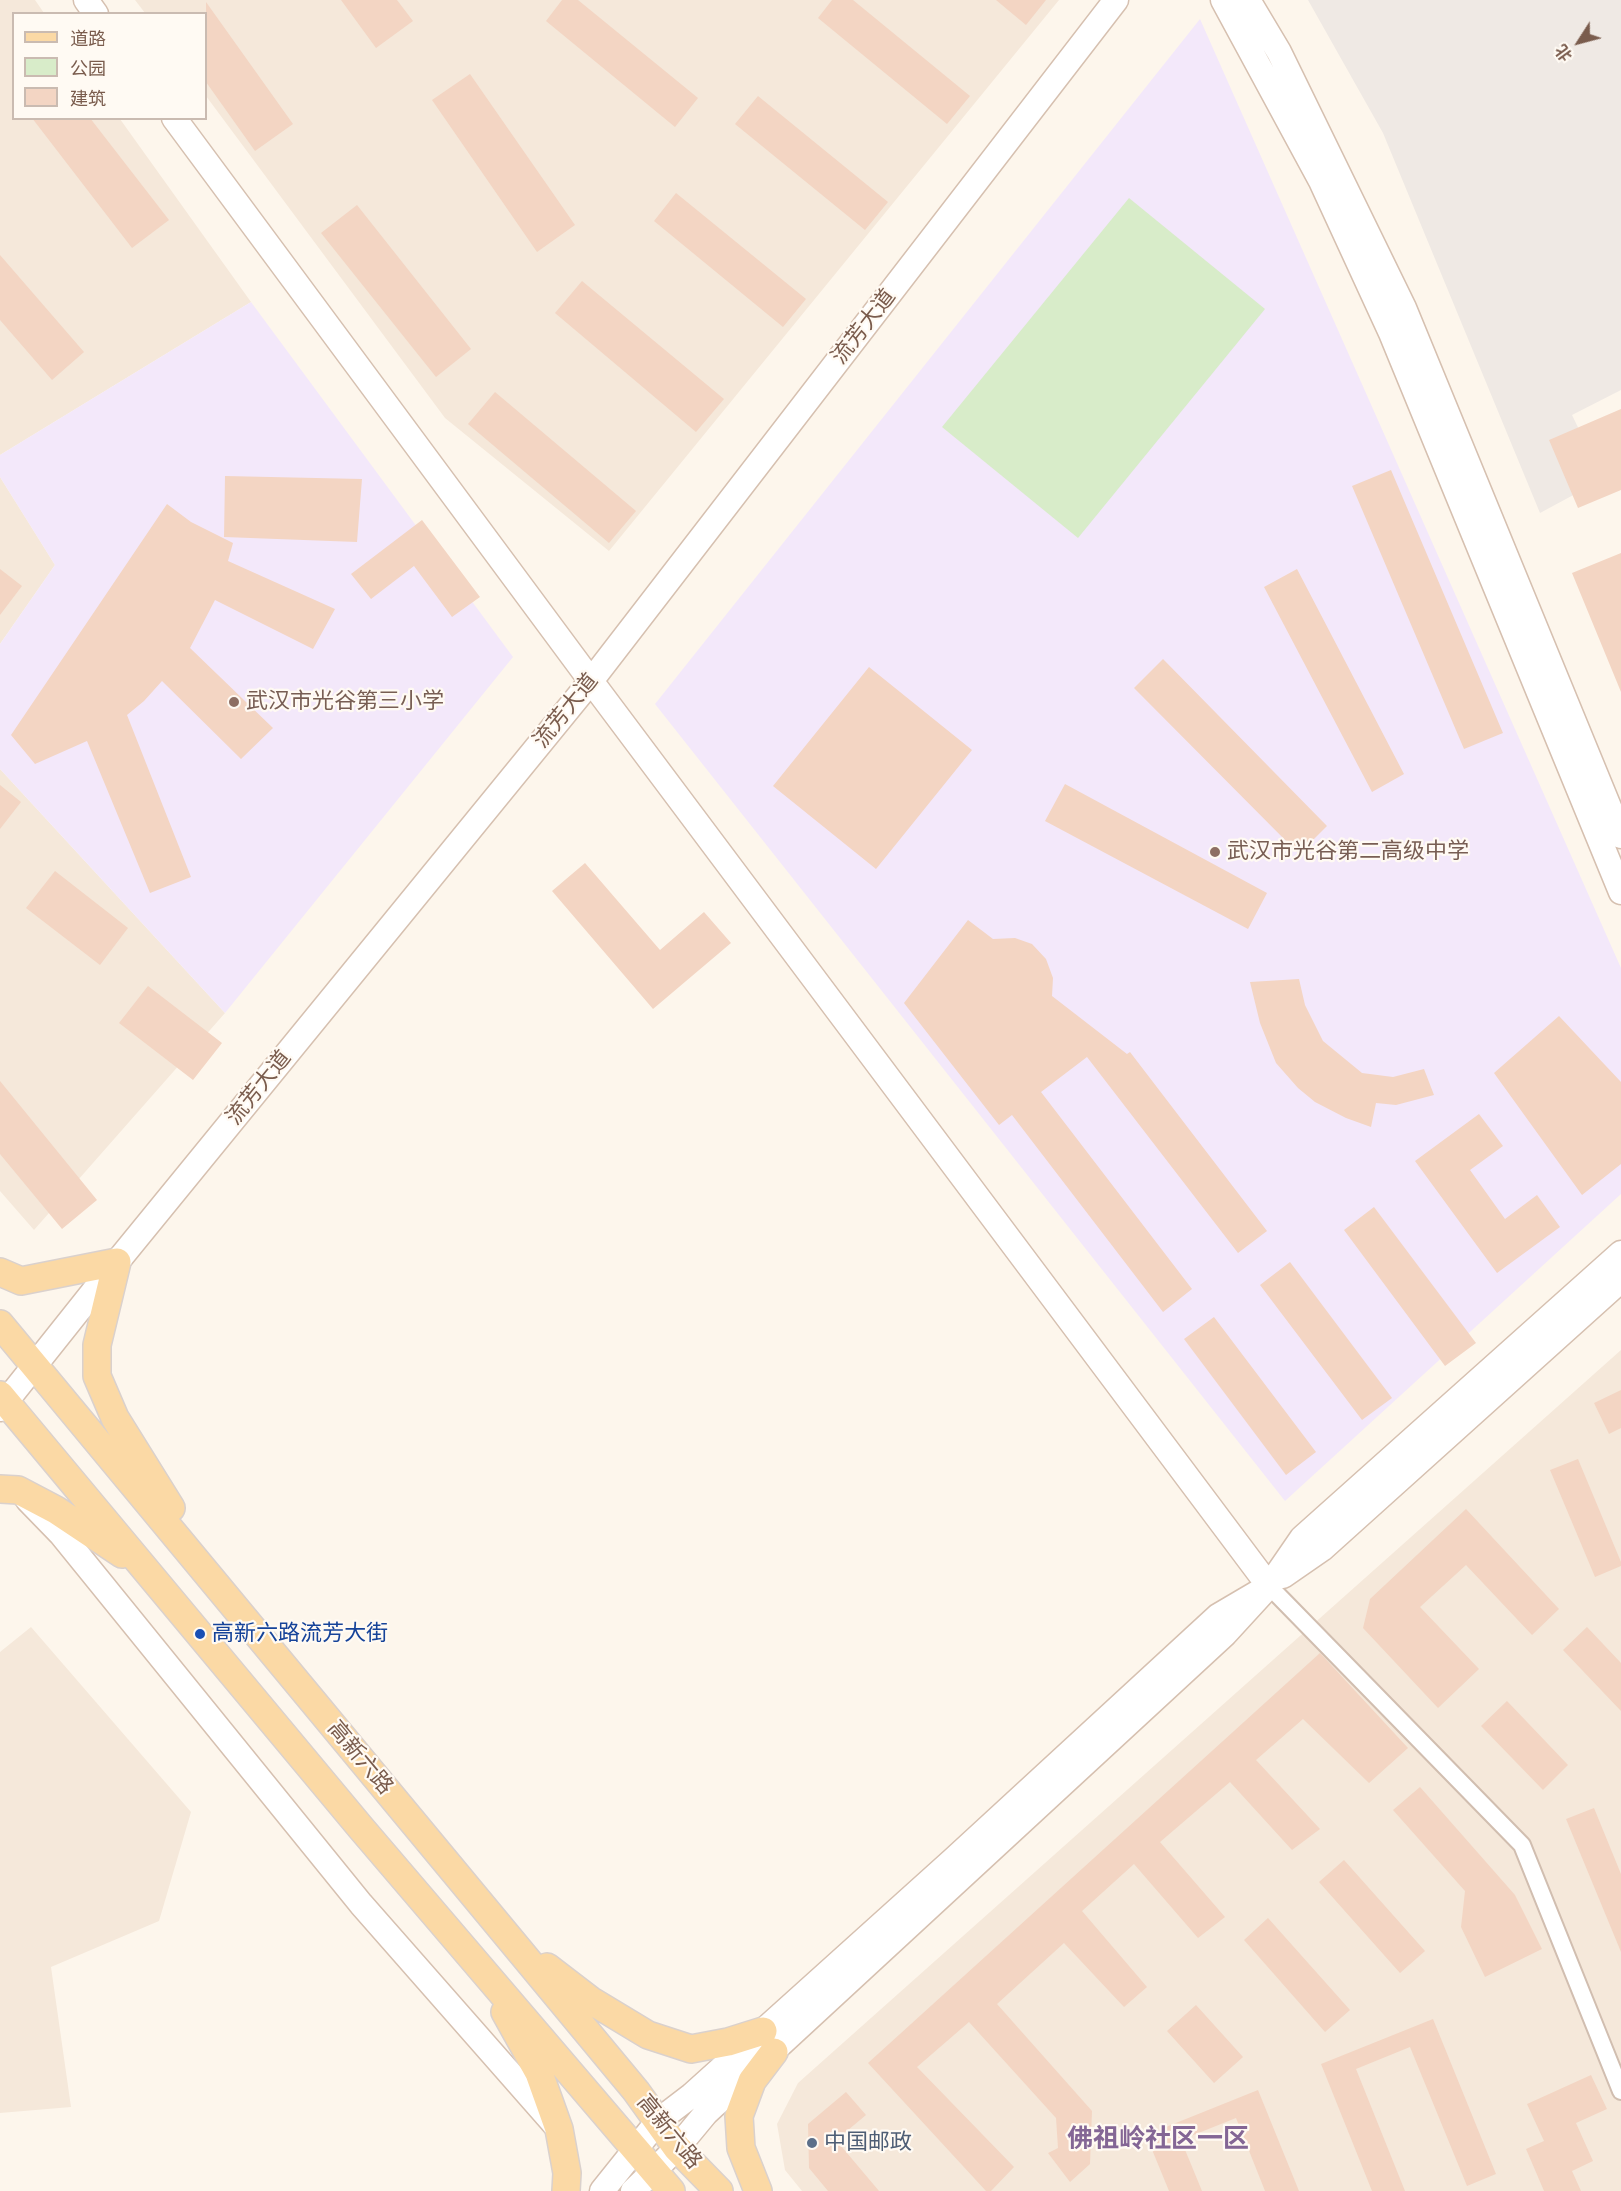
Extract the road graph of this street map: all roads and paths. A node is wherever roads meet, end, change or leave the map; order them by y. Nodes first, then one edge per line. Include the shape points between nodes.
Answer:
1 (1116, 0) edge
2 (1223, 0) edge
3 (1248, 0) edge
4 (175, 120) edge
5 (591, 681) junction
6 (1613, 795) edge
7 (1621, 836) edge
8 (1621, 892) edge
9 (1621, 1253) edge
10 (117, 1262) junction
11 (0, 1272) edge
12 (1621, 1280) edge
13 (0, 1324) edge
14 (35, 1365) junction
15 (2, 1402) edge
16 (9, 1490) edge
17 (147, 1571) junction
18 (1269, 1586) junction
19 (222, 1592) junction
20 (510, 1939) junction
21 (476, 1961) junction
22 (768, 2042) junction
23 (1621, 2091) edge
24 (658, 2121) junction
25 (559, 2129) junction
26 (677, 2148) junction
27 (636, 2149) junction
28 (653, 2171) junction
29 (566, 2191) edge
30 (602, 2191) edge
31 (633, 2191) edge
32 (671, 2191) edge
33 (719, 2191) edge
34 (758, 2191) edge

1 - 5 main road, 流芳大道
2 - 8 main road via 1321,181 1391,333
3 - 6 main road via 1279,52 1404,308
4 - 5 main road
5 - 10 main road, 流芳大道
5 - 18 main road
6 - 7 main road
9 - 18 main road via 1302,1538
10 - 11 main road via 21,1281
10 - 14 main road, 流芳大道
10 - 19 main road via 96,1345 97,1376 115,1418
12 - 18 main road via 1322,1549
13 - 14 main road, 高新六路
14 - 15 main road, 流芳大道
14 - 19 main road, 高新六路
15 - 17 main road, 高新六路
16 - 17 main road via 56,1510
16 - 25 main road via 61,1534 361,1904
17 - 21 main road, 高新六路
18 - 22 main road via 1218,1616
18 - 23 street via 1522,1845
19 - 20 main road, 高新六路
20 - 22 main road via 590,2000 648,2035 691,2049 728,2042
20 - 24 main road, 高新六路
21 - 25 main road via 539,2073
21 - 27 main road, 高新六路
22 - 24 main road
22 - 26 main road
22 - 34 main road via 739,2116 741,2148
24 - 26 main road, 高新六路
24 - 27 main road
25 - 29 main road via 567,2173
26 - 28 main road
26 - 33 main road, 高新六路
27 - 28 main road, 高新六路
27 - 30 main road
28 - 31 main road
28 - 32 main road, 高新六路

